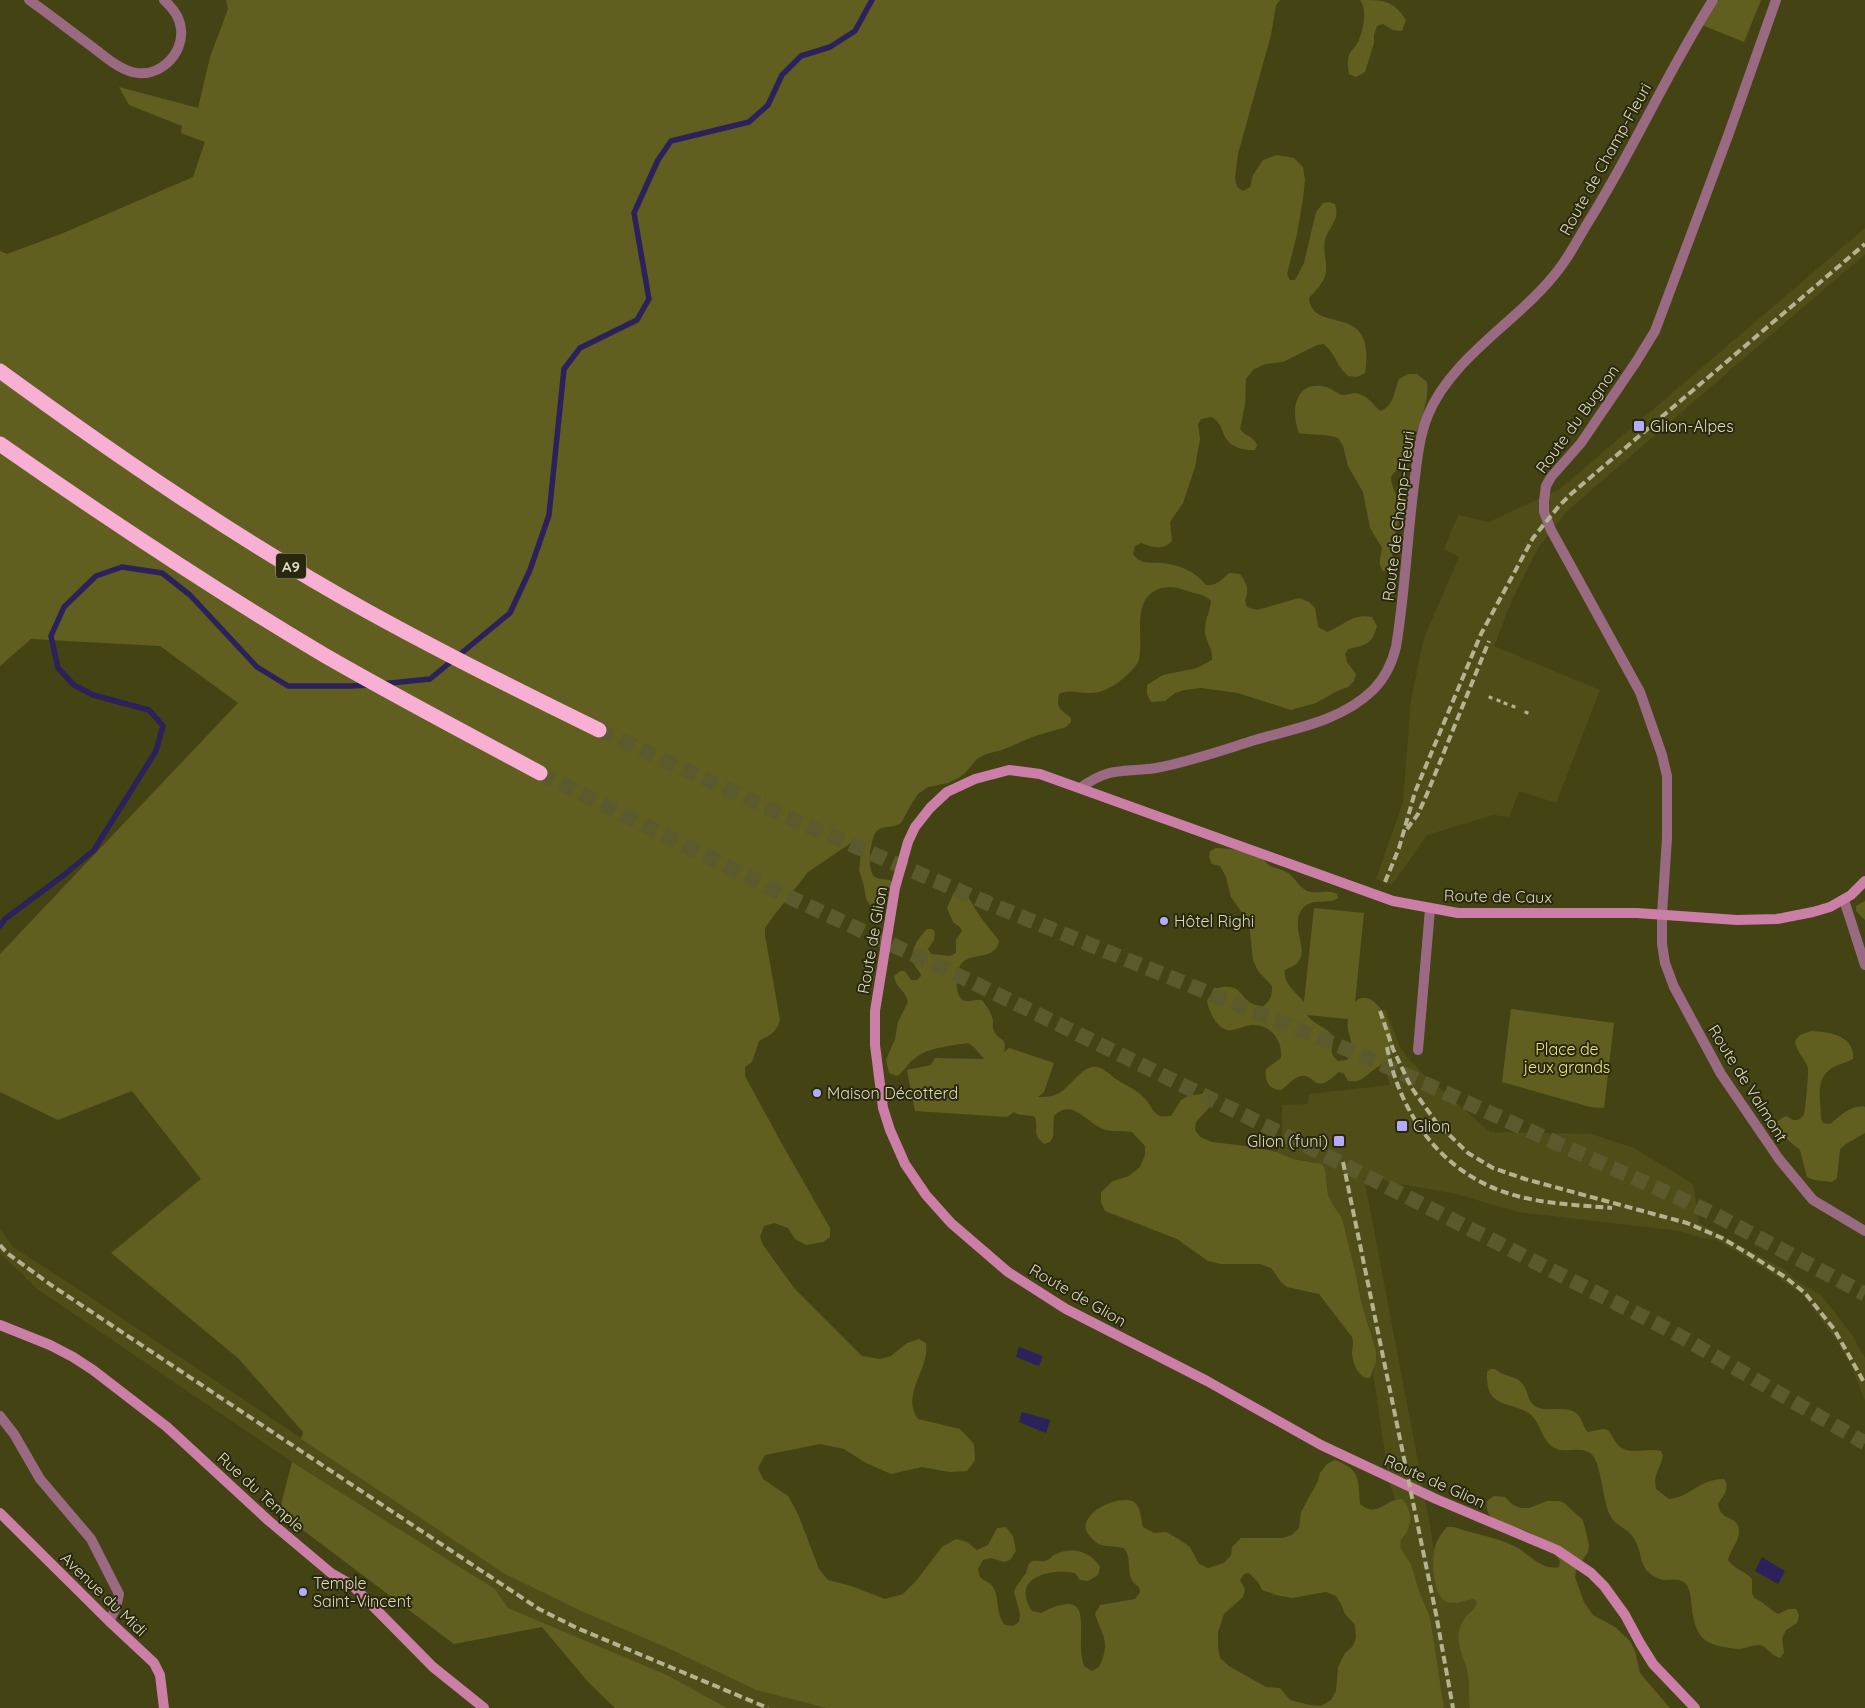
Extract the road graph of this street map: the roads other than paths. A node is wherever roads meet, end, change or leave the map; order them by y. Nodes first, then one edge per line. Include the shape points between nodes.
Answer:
1 (29, 0) edge
2 (164, 0) edge
3 (1713, 0) edge
4 (1776, 0) edge
5 (0, 370) edge
6 (0, 444) edge
7 (599, 730) tunnel mouth
8 (540, 773) tunnel mouth
9 (1080, 788) junction
10 (1865, 881) edge
11 (1844, 900) junction
12 (1430, 909) junction
13 (1662, 914) junction
14 (1865, 965) edge
15 (1418, 1050) dead end
16 (1865, 1231) edge
17 (0, 1324) edge
18 (0, 1416) edge
19 (0, 1513) edge
20 (108, 1621) junction
21 (164, 1708) edge
22 (484, 1708) edge
23 (1695, 1708) edge

1 - 2 street via 114,63 131,72 143,73 166,65 179,44 179,22
3 - 9 street, Route de Champ-Fleuri via 1689,38 1608,191 1559,270 1446,383 1433,403 1423,429 1417,462 1396,647 1379,683 1351,708 1329,718 1156,768 1113,771
4 - 13 street, Route du Bugnon via 1655,330 1545,491 1544,512 1548,523 1640,692 1662,755 1667,776
5 - 7 highway, A9 via 144,472 301,572 432,645
6 - 8 highway via 235,601 334,660
9 - 12 street, Route de Caux via 1393,901
9 - 23 street, Route de Glion via 1040,774 1009,770 975,778 947,792 930,808 908,842 895,888 875,1011 875,1045 883,1108 905,1164 951,1224 1008,1272 1066,1309 1207,1381 1322,1445 1421,1492 1557,1550 1591,1573 1614,1598 1653,1664
10 - 11 street, Route de Caux
11 - 13 street, Route de Caux via 1813,912 1777,919 1737,920
11 - 14 street
12 - 13 street, Route de Caux via 1458,913
12 - 15 street
13 - 16 street, Route de Valmont via 1662,944 1669,974 1721,1074 1778,1160 1813,1200
17 - 22 street, Rue du Temple via 73,1357 167,1427 269,1521 331,1572 352,1584 433,1666
18 - 20 street via 40,1479 91,1539 119,1594
19 - 20 street, Avenue du Midi
20 - 21 street, Avenue du Midi via 154,1663 160,1675

